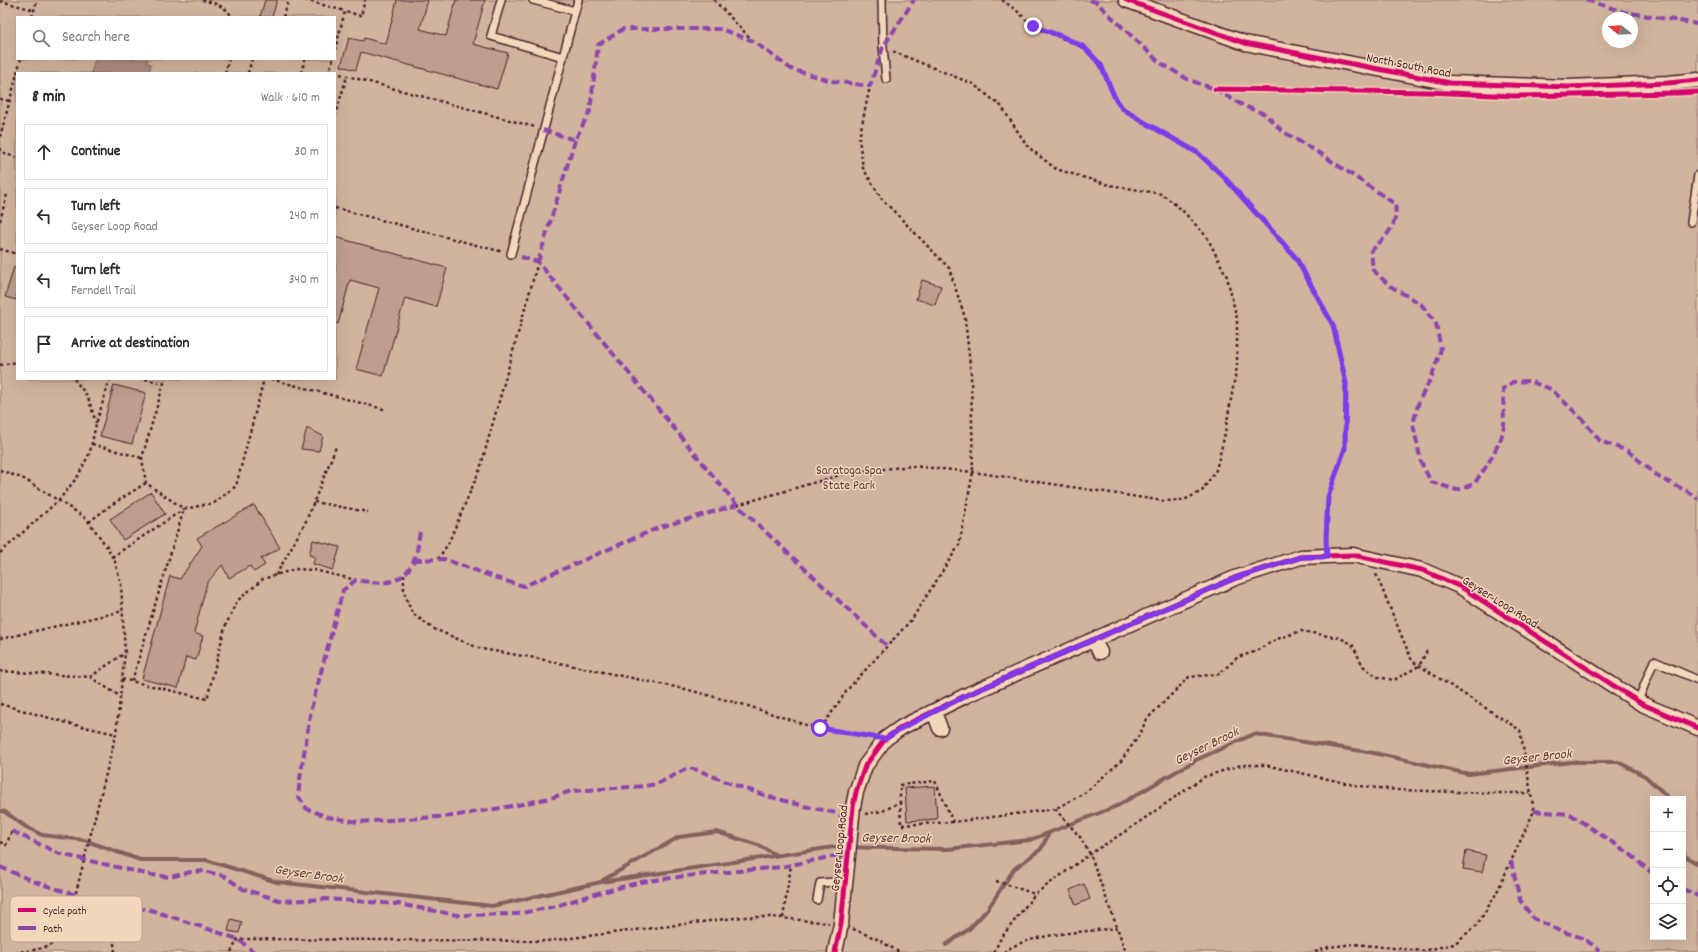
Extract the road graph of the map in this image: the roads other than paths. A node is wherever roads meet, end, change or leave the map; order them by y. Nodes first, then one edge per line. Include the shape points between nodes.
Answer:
1 (502, 0) edge
2 (533, 0) edge
3 (578, 0) edge
4 (882, 0) edge
5 (1126, 0) edge
6 (575, 11) junction
7 (563, 57) junction
8 (886, 79) dead end
9 (1698, 80) edge
10 (1698, 175) edge
11 (1691, 222) dead end
12 (507, 253) road end
13 (1094, 640) junction
14 (1100, 652) dead end
15 (1698, 680) edge
16 (1638, 702) junction
17 (934, 712) junction
18 (940, 728) dead end
19 (1698, 728) edge
20 (846, 878) junction
21 (817, 900) dead end
22 (835, 952) edge

1 - 7 lane via 491,36
2 - 6 lane
3 - 6 lane
4 - 8 lane via 882,47
5 - 9 street, North South Road via 1245,43 1450,83 1568,87
6 - 7 lane
7 - 12 lane
10 - 11 lane
13 - 14 street
13 - 16 street, Geyser Loop Road via 1235,578 1301,557 1353,556 1422,570 1460,587
13 - 17 street, Geyser Loop Road via 969,694
15 - 16 lane via 1654,661
16 - 19 street, Geyser Loop Road
17 - 18 street
17 - 20 street, Geyser Loop Road via 885,739 865,766 856,792
20 - 21 lane via 820,883
20 - 22 street, Geyser Loop Road

